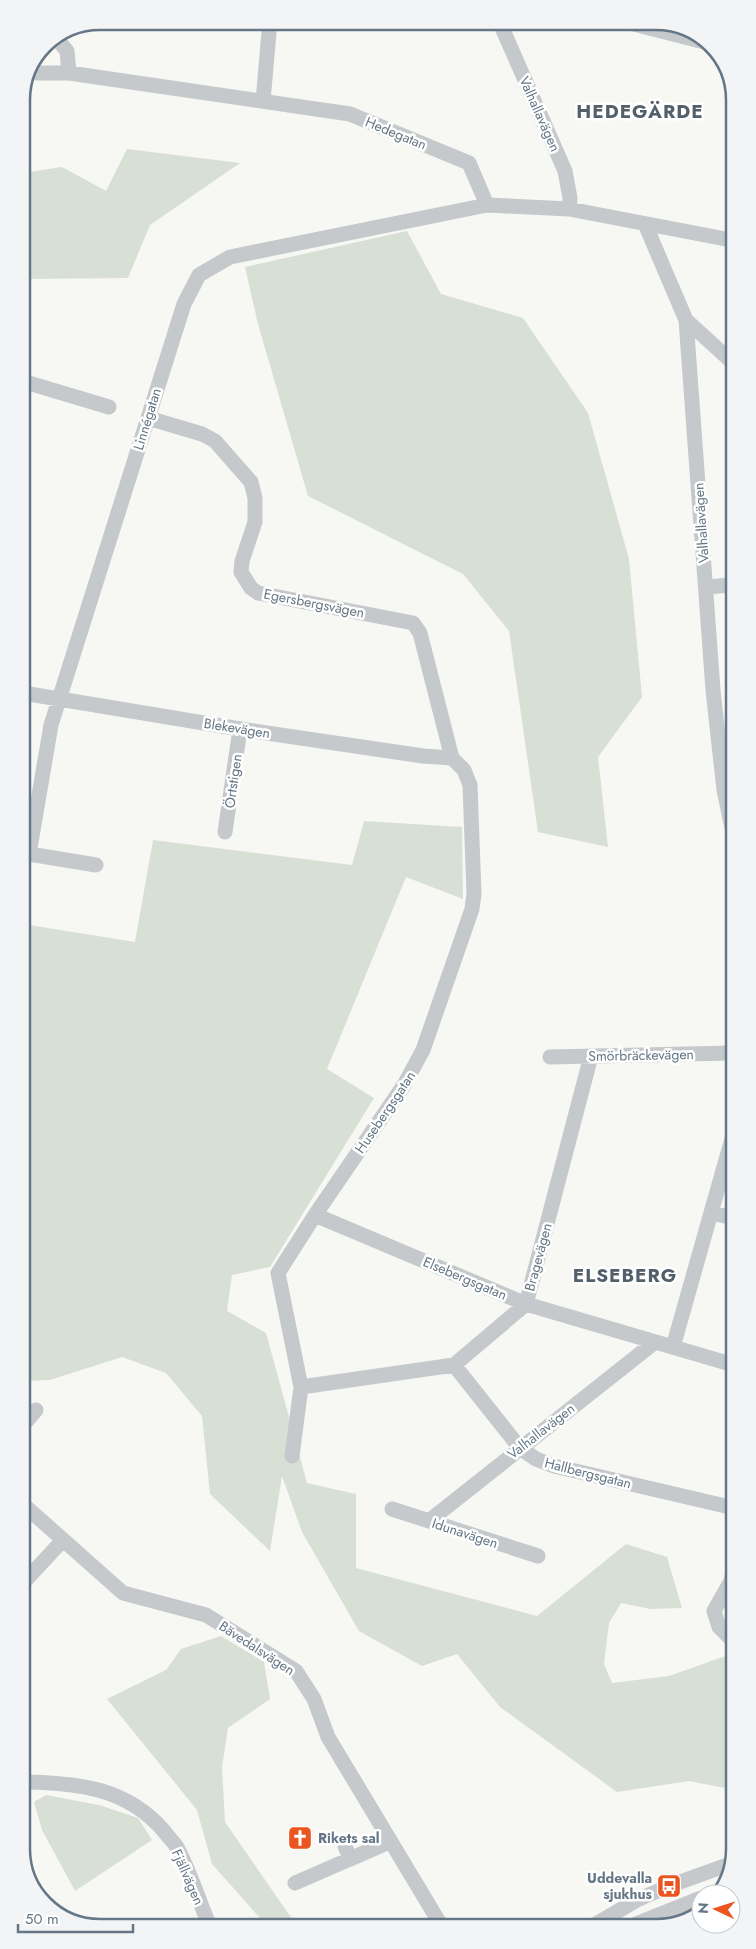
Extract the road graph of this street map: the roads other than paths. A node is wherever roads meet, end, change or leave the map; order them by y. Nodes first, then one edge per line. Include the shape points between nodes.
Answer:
1 (269, 30) edge
2 (503, 30) edge
3 (657, 30) edge
4 (690, 38) edge
5 (60, 43) edge
6 (35, 73) edge
7 (69, 73) junction
8 (263, 101) junction
9 (487, 205) junction
10 (569, 209) junction
11 (645, 224) junction
12 (726, 239) edge
13 (686, 320) junction
14 (726, 356) edge
15 (30, 387) edge
16 (109, 407) dead end
17 (148, 418) junction
18 (726, 585) edge
19 (706, 587) junction
20 (30, 694) edge
21 (60, 699) junction
22 (240, 729) junction
23 (452, 758) junction
24 (726, 775) edge
25 (225, 832) dead end
26 (30, 833) edge
27 (30, 854) edge
28 (96, 865) dead end
29 (726, 1053) edge
30 (590, 1056) junction
31 (550, 1057) dead end
32 (726, 1161) edge
33 (712, 1213) junction
34 (315, 1215) junction
35 (726, 1216) edge
36 (526, 1304) junction
37 (654, 1342) junction
38 (673, 1347) junction
39 (726, 1363) edge
40 (454, 1365) junction
41 (301, 1387) junction
42 (36, 1410) dead end
43 (30, 1417) edge
44 (520, 1448) junction
45 (292, 1456) dead end
46 (726, 1506) edge
47 (392, 1509) dead end
48 (30, 1511) edge
49 (429, 1521) junction
50 (63, 1540) junction
51 (538, 1556) dead end
52 (30, 1576) edge
53 (726, 1588) edge
54 (726, 1634) edge
55 (30, 1782) edge
56 (389, 1842) junction
57 (723, 1866) edge
58 (294, 1883) dead end
59 (691, 1902) edge
60 (207, 1919) edge
61 (433, 1919) edge
62 (604, 1919) edge
63 (648, 1919) edge

1 - 8 street
2 - 10 street, Valhallavägen via 564,171
3 - 4 street
5 - 7 street via 66,52
6 - 7 street, Hedegatan
7 - 8 street, Hedegatan
8 - 9 street, Hedegatan via 350,114 469,163
9 - 10 street
9 - 17 street, Linnégatan via 230,257 199,274 184,304
10 - 11 street
11 - 12 street
11 - 13 street, Valhallavägen
13 - 14 street
13 - 19 street, Valhallavägen
15 - 16 street
17 - 21 street, Linnégatan
17 - 23 street, Egersbergsvägen via 202,434 214,441 251,482 255,522 241,572 258,593 413,623 420,633
18 - 19 street
19 - 24 street, Valhallavägen via 713,690
20 - 21 street, Blekevägen
21 - 22 street, Blekevägen
21 - 26 street, Linnégatan via 51,725
22 - 23 street, Blekevägen
22 - 25 street, Örtstigen
23 - 34 street, Husebergsgatan via 464,770 470,785 474,894 469,924 415,1068
27 - 28 street
29 - 30 street, Smörbräckevägen
30 - 31 street, Smörbräckevägen
30 - 36 street, Bragevägen
32 - 33 street
33 - 35 street
33 - 38 street
34 - 36 street, Elsebergsgatan
34 - 41 street, Husebergsgatan via 278,1274
36 - 37 street, Elsebergsgatan
36 - 40 street, Bragevägen
37 - 38 street, Elsebergsgatan
37 - 44 street, Valhallavägen
38 - 39 street, Elsebergsgatan
40 - 41 street
40 - 44 street, Hallbergsgatan
41 - 45 street, Husebergsgatan
42 - 43 street
44 - 46 street, Hallbergsgatan via 554,1466
44 - 49 street, Valhallavägen
47 - 49 street, Idunavägen
48 - 50 street, Bävedalsvägen
49 - 51 street, Idunavägen
50 - 52 street
50 - 56 street, Bävedalsvägen via 123,1593 206,1615 296,1671 314,1699 328,1737
53 - 54 street via 714,1611 719,1627
55 - 60 street, Fjällvägen via 81,1786 134,1803 178,1848
56 - 58 street via 348,1852
56 - 61 street, Bävedalsvägen
57 - 62 street via 636,1900
59 - 63 street

